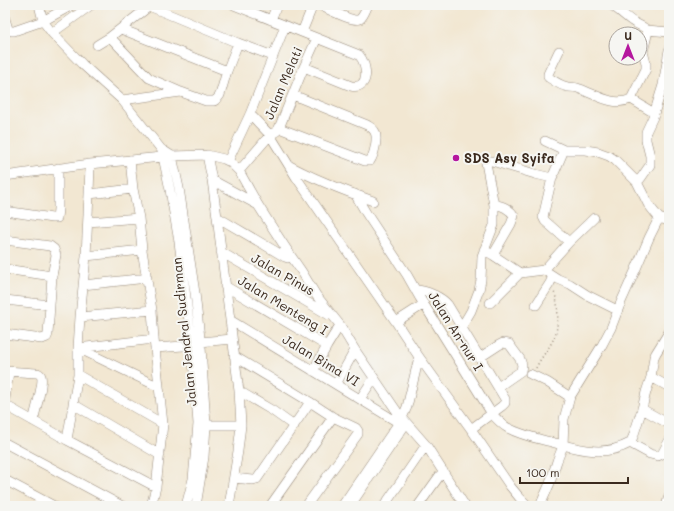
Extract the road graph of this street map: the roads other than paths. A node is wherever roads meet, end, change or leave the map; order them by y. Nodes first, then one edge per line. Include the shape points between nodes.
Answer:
1 (39, 5) edge
2 (72, 5) edge
3 (91, 5) edge
4 (149, 5) edge
5 (234, 5) edge
6 (277, 5) edge
7 (313, 5) edge
8 (319, 5) edge
9 (368, 5) edge
10 (611, 5) edge
11 (5, 19) edge
12 (271, 20) junction
13 (43, 21) junction
14 (285, 26) junction
15 (640, 26) edge
16 (121, 28) junction
17 (648, 30) edge
18 (302, 32) junction
19 (669, 32) edge
20 (52, 33) junction
21 (110, 37) junction
22 (317, 38) junction
23 (238, 43) junction
24 (97, 44) dead end
25 (669, 50) edge
26 (559, 51) dead end
27 (273, 56) junction
28 (646, 66) edge
29 (304, 67) junction
30 (227, 71) junction
31 (149, 78) junction
32 (181, 92) junction
33 (293, 95) junction
34 (150, 96) junction
35 (631, 99) junction
36 (122, 100) junction
37 (654, 113) junction
38 (250, 114) junction
39 (279, 128) junction
40 (270, 135) junction
41 (545, 141) dead end
42 (564, 150) junction
43 (162, 153) junction
44 (207, 154) junction
45 (172, 156) junction
46 (130, 160) junction
47 (228, 161) junction
48 (90, 164) junction
49 (288, 165) junction
50 (58, 168) junction
51 (239, 171) junction
52 (5, 176) edge
53 (552, 178) junction
54 (212, 180) junction
55 (636, 182) junction
56 (133, 189) junction
57 (89, 194) junction
58 (355, 194) junction
59 (373, 201) dead end
60 (258, 205) junction
61 (494, 205) junction
62 (5, 211) edge
63 (217, 217) junction
64 (139, 218) junction
65 (594, 218) dead end
66 (659, 218) junction
67 (669, 221) edge
68 (88, 222) junction
69 (5, 240) edge
70 (569, 242) junction
71 (142, 250) junction
72 (484, 250) junction
73 (221, 252) junction
74 (493, 255) junction
75 (86, 256) junction
76 (291, 256) junction
77 (5, 269) edge
78 (544, 270) junction
79 (520, 273) junction
80 (52, 276) junction
81 (147, 278) junction
82 (551, 280) junction
83 (83, 285) junction
84 (225, 286) junction
85 (415, 290) junction
86 (195, 293) junction
87 (185, 294) junction
88 (5, 300) edge
89 (490, 303) dead end
90 (424, 304) junction
91 (50, 305) junction
92 (536, 305) dead end
93 (152, 310) junction
94 (617, 310) junction
95 (333, 316) junction
96 (80, 317) junction
97 (230, 320) junction
98 (396, 322) junction
99 (340, 326) junction
100 (461, 328) junction
101 (669, 332) edge
102 (5, 334) edge
103 (232, 339) junction
104 (154, 343) junction
105 (197, 344) junction
106 (327, 346) junction
107 (660, 346) junction
108 (78, 348) junction
109 (355, 350) junction
110 (669, 350) edge
111 (234, 356) junction
112 (419, 357) junction
113 (479, 358) junction
114 (313, 371) junction
115 (7, 372) edge
116 (530, 374) road end
117 (78, 375) junction
118 (651, 377) junction
119 (374, 378) junction
120 (336, 384) junction
121 (159, 387) junction
122 (498, 387) junction
123 (669, 387) edge
124 (239, 391) junction
125 (570, 397) junction
126 (5, 399) edge
127 (360, 399) junction
128 (310, 402) junction
129 (73, 404) junction
130 (5, 405) edge
131 (642, 409) junction
132 (492, 414) junction
133 (333, 417) junction
134 (33, 421) junction
135 (402, 422) junction
136 (163, 424) junction
137 (669, 424) edge
138 (206, 425) junction
139 (240, 425) junction
140 (294, 426) junction
141 (471, 429) junction
142 (67, 440) junction
143 (669, 441) edge
144 (5, 443) edge
145 (630, 443) junction
146 (426, 445) junction
147 (563, 446) junction
148 (160, 455) junction
149 (443, 471) junction
150 (234, 478) junction
151 (5, 480) edge
152 (156, 487) junction
153 (669, 496) edge
154 (459, 497) junction
155 (54, 506) edge
156 (122, 506) edge
157 (151, 506) edge
158 (186, 506) edge
159 (196, 506) edge
160 (229, 506) edge
161 (270, 506) edge
162 (306, 506) edge
163 (342, 506) edge
164 (350, 506) edge
165 (384, 506) edge
166 (418, 506) edge
167 (453, 506) edge
168 (465, 506) edge
169 (528, 506) edge
170 (540, 506) edge
171 (666, 506) edge

1 - 13 street
2 - 13 street
3 - 20 street
4 - 16 street
4 - 23 street
5 - 12 street
6 - 12 street
7 - 18 street
8 - 9 street via 359,20
10 - 15 street
11 - 13 street via 11,31
12 - 14 street
13 - 20 street
14 - 18 street
14 - 27 street
16 - 21 street
16 - 30 street
17 - 19 street
18 - 22 street
20 - 36 street
21 - 24 street
21 - 31 street
22 - 29 street, Jalan Melati
22 - 29 street via 361,58 366,73 364,81 354,87
23 - 27 street
23 - 30 street
25 - 37 street via 663,85
26 - 35 street via 548,74 552,80 608,100 620,102
27 - 38 street
28 - 35 street
29 - 33 street, Jalan Melati
30 - 32 street via 220,95 214,101 206,101
31 - 32 street
31 - 34 street
32 - 34 street
33 - 39 street, Jalan Melati
33 - 39 street via 370,127 375,132 376,139 372,157 370,161 365,161
34 - 36 street
35 - 37 street
36 - 43 street
37 - 55 street via 645,136 650,165
38 - 40 street
38 - 47 street
39 - 40 street, Jalan Melati
40 - 49 street
40 - 51 street, Jalan Melati
41 - 42 street
42 - 53 street
42 - 55 street via 586,150 609,156
43 - 45 street
43 - 46 street
43 - 87 street, Jalan Jendral Sudirman
44 - 45 street
44 - 47 street
44 - 54 street
45 - 86 street, Jalan Jendral Sudirman via 180,188
46 - 48 street
46 - 56 street
47 - 51 street
48 - 50 street
48 - 57 street
49 - 58 street
49 - 98 street
50 - 52 street
50 - 62 street via 57,218
51 - 60 street
53 - 61 street via 486,161
53 - 70 street via 543,217
54 - 60 street
54 - 63 street
55 - 66 street
56 - 57 street
56 - 64 street
57 - 68 street
58 - 59 street
58 - 85 street, Jalan An-nur I
60 - 76 street
61 - 72 street via 494,227
61 - 74 street via 501,205 514,216
63 - 73 street
63 - 76 street via 285,257
64 - 68 street
64 - 71 street
65 - 70 street
66 - 67 street
66 - 94 street
68 - 75 street
69 - 80 street via 52,247 56,255
70 - 78 street
71 - 75 street
71 - 81 street
72 - 74 street
72 - 100 street via 479,290
73 - 84 street
73 - 95 street, Jalan Pinus
74 - 79 street
75 - 83 street
76 - 95 street
77 - 80 street
78 - 79 street
78 - 82 street
79 - 89 street
80 - 91 street
81 - 83 street
81 - 93 street
82 - 92 street
82 - 94 street
83 - 96 street
84 - 97 street
84 - 106 street, Jalan Menteng I
85 - 90 street, Jalan An-nur I
85 - 100 street via 425,291 446,302
86 - 87 street
86 - 105 street, Jalan Jendral Sudirman
87 - 105 street, Jalan Jendral Sudirman
88 - 91 street
90 - 98 street
90 - 132 street, Jalan An-nur I
91 - 102 street via 46,338
93 - 96 street
93 - 104 street
94 - 125 street via 601,347
95 - 99 street
96 - 108 street
97 - 103 street
97 - 114 street, Jalan Bima VI
98 - 112 street
99 - 106 street
99 - 109 street
100 - 113 street
101 - 107 street
103 - 105 street
103 - 111 street
104 - 105 street
104 - 108 street
104 - 121 street
105 - 138 street, Jalan Jendral Sudirman
105 - 158 street, Jalan Jendral Sudirman via 198,424 193,479
106 - 114 street
107 - 110 street
107 - 118 street via 654,357
108 - 117 street
108 - 121 street
109 - 119 street
109 - 120 street
111 - 124 street
111 - 128 street
112 - 135 street
112 - 141 street
113 - 122 street
113 - 122 street via 503,343 509,344 520,359 521,371
114 - 120 street, Jalan Bima VI
115 - 126 street
115 - 134 street via 36,373 41,376
116 - 125 street
117 - 129 street
117 - 136 street
118 - 123 street
118 - 131 street
119 - 127 street
119 - 135 street
120 - 127 street, Jalan Bima VI
121 - 136 street
122 - 132 street via 505,403
124 - 139 street
124 - 140 street
125 - 147 street via 564,419
127 - 135 street, Jalan Bima VI
128 - 133 street
128 - 140 street
129 - 142 street
129 - 148 street
130 - 134 street
131 - 137 street
131 - 145 street
132 - 141 street
132 - 147 street, Jalan An-nur I via 507,428
133 - 161 street
133 - 162 street via 356,428 358,433
134 - 142 street
135 - 146 street
135 - 163 street
135 - 164 street
136 - 148 street
138 - 139 street
138 - 159 street, Jalan Jendral Sudirman
139 - 150 street
140 - 150 street via 257,479
141 - 169 street via 510,486
142 - 152 street
143 - 145 street via 662,454 658,456
144 - 156 street
145 - 147 street, Jalan An-nur I via 598,452
146 - 149 street
146 - 165 street
147 - 170 street
148 - 152 street
149 - 154 street
149 - 166 street
150 - 160 street
151 - 155 street
152 - 157 street
153 - 171 street
154 - 167 street
154 - 168 street

